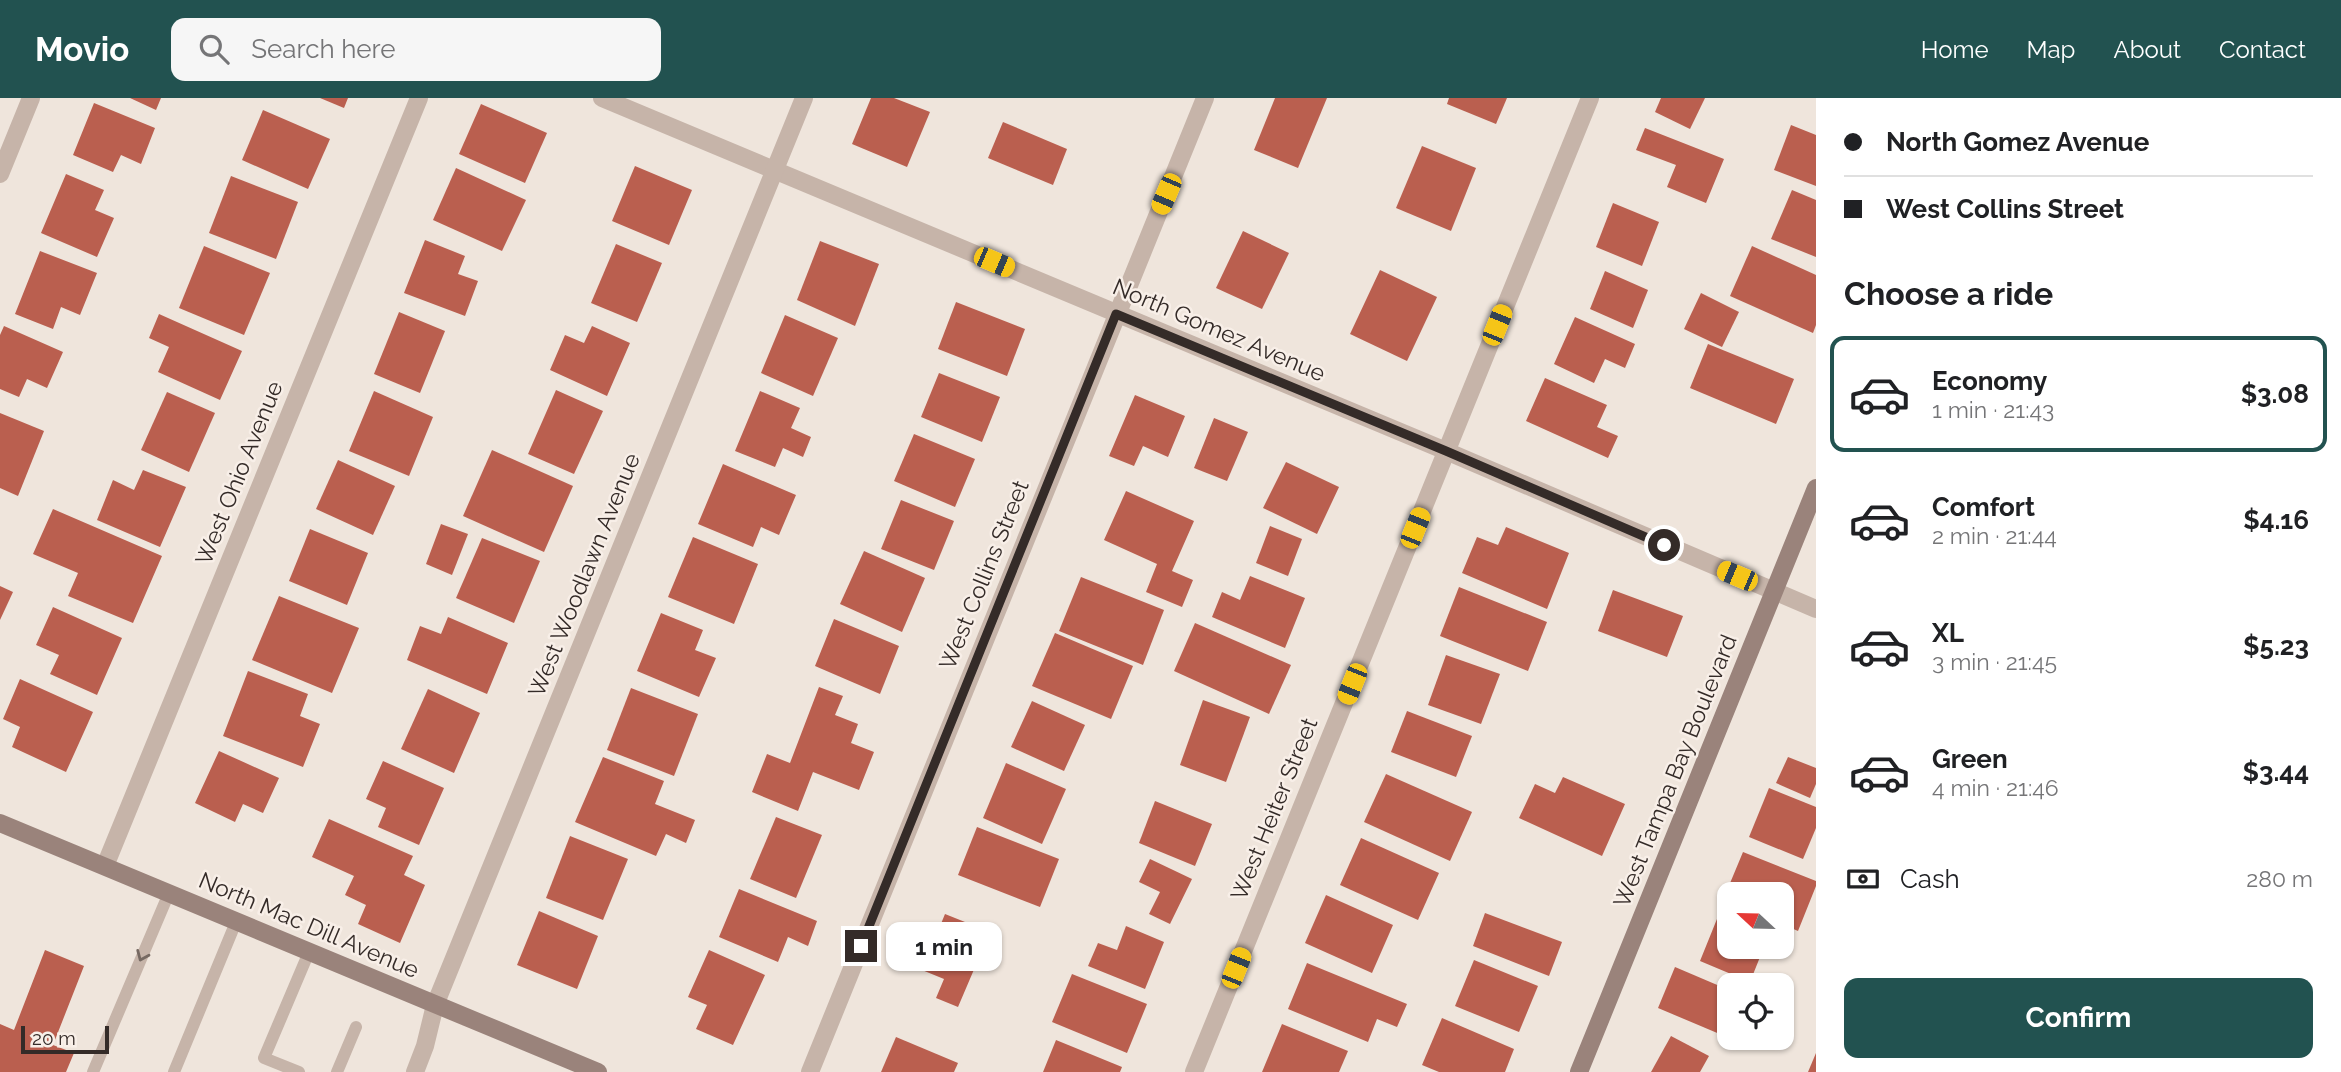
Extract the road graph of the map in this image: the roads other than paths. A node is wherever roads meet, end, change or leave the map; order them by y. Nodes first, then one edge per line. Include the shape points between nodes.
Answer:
1 (31, 98) edge
2 (419, 98) edge
3 (602, 98) edge
4 (804, 98) edge
5 (1205, 98) edge
6 (1590, 98) edge
7 (775, 170) junction
8 (0, 174) edge
9 (1116, 314) junction
10 (1446, 451) junction
11 (1816, 488) edge
12 (1774, 592) junction
13 (1816, 609) edge
14 (0, 823) edge
15 (105, 866) junction
16 (169, 893) junction
17 (236, 922) junction
18 (309, 952) junction
19 (435, 1005) junction
20 (356, 1027) dead end
21 (93, 1072) edge
22 (174, 1072) edge
23 (299, 1072) edge
24 (337, 1072) edge
25 (415, 1072) edge
26 (598, 1072) edge
27 (810, 1072) edge
28 (1194, 1072) edge
29 (1579, 1072) edge

1 - 8 street
2 - 15 street, West Ohio Avenue
3 - 7 street, North Gomez Avenue
4 - 7 street, West Woodlawn Avenue
5 - 9 street, West Collins Street
6 - 10 street, West Heiter Street
7 - 9 street, North Gomez Avenue
7 - 19 street, West Woodlawn Avenue
9 - 10 street, North Gomez Avenue
9 - 27 street, West Collins Street
10 - 12 street, North Gomez Avenue
10 - 28 street, West Heiter Street
11 - 12 street, West Tampa Bay Boulevard
12 - 13 street, North Gomez Avenue
12 - 29 street, West Tampa Bay Boulevard
14 - 15 street, North Mac Dill Avenue
15 - 16 street, North Mac Dill Avenue
16 - 17 street, North Mac Dill Avenue
16 -> 21 lane
17 - 18 street, North Mac Dill Avenue
17 - 22 lane
18 - 19 street, North Mac Dill Avenue
18 - 23 lane via 264,1058
19 - 25 street, West Woodlawn Avenue
19 - 26 street, North Mac Dill Avenue
20 - 24 lane

